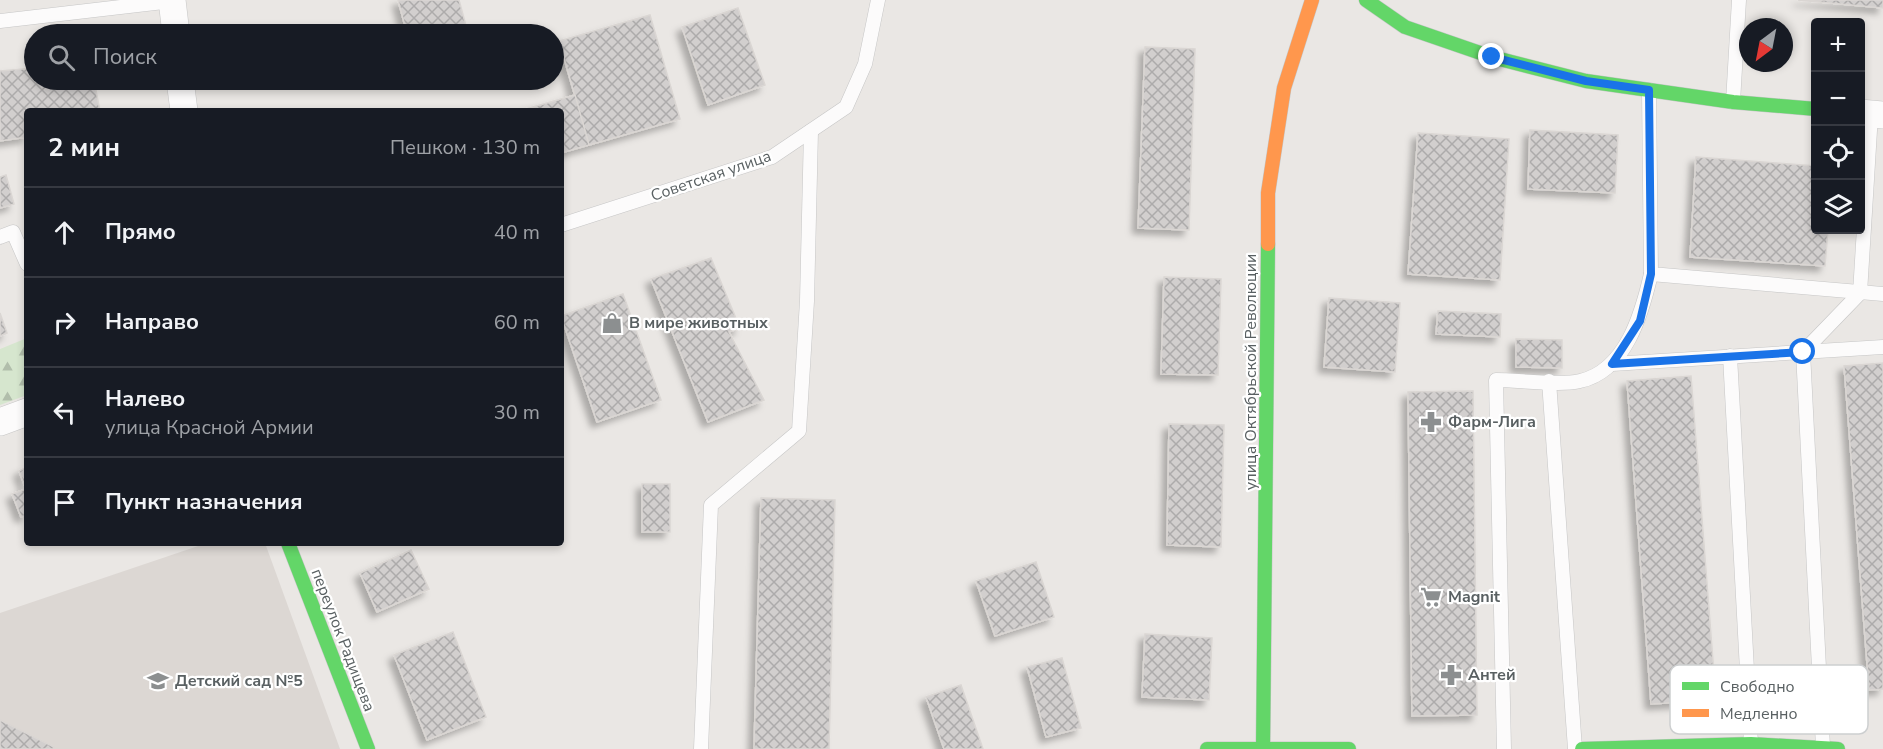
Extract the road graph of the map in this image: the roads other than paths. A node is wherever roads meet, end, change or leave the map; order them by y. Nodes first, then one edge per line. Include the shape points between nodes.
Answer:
1 (172, 0) edge
2 (878, 0) edge
3 (1312, 0) edge
4 (1366, 0) edge
5 (1739, 0) edge
6 (86, 5) edge
7 (0, 21) edge
8 (175, 24) edge
9 (181, 90) edge
10 (1649, 90) junction
11 (1733, 102) junction
12 (184, 108) edge
13 (1811, 109) edge
14 (1871, 114) edge
15 (811, 131) junction
16 (564, 224) edge
17 (0, 237) edge
18 (24, 257) edge
19 (1651, 274) junction
20 (1860, 293) junction
21 (1883, 294) edge
22 (1883, 346) edge
23 (1803, 352) junction
24 (1730, 356) junction
25 (1612, 364) junction
26 (1548, 381) junction
27 (24, 413) edge
28 (0, 422) edge
29 (289, 546) edge
30 (1747, 665) edge
31 (1820, 665) edge
32 (1750, 734) edge
33 (1823, 734) edge
34 (1751, 744) junction
35 (1824, 747) junction
36 (1263, 748) edge
37 (368, 749) edge
38 (701, 749) edge
39 (1207, 749) edge
40 (1349, 749) edge
41 (1504, 749) edge
42 (1575, 749) edge
43 (1582, 749) edge
44 (1838, 749) edge

1 - 6 lane
1 - 8 street
2 - 15 lane, Советская улица via 865,64 846,107
3 - 36 street, улица Октябрьской Революции via 1284,88 1268,193
4 - 10 street via 1405,27 1492,57 1586,81
5 - 11 lane
6 - 7 lane
9 - 12 street
10 - 11 street
10 - 19 lane
11 - 13 street
14 - 20 lane
15 - 16 lane, Советская улица via 772,157
15 - 38 lane via 799,430 711,505
17 - 18 lane via 13,232
19 - 20 lane
19 - 25 lane via 1640,321
20 - 21 lane
20 - 23 lane
22 - 23 lane
23 - 24 lane
23 - 31 lane
24 - 25 lane
24 - 30 lane
25 - 26 lane via 1581,381
26 - 41 lane via 1496,380
26 - 42 lane
27 - 28 street
29 - 37 street, переулок Радищева
32 - 34 lane
33 - 35 lane
34 - 35 street
34 - 43 street
35 - 44 street
36 - 39 street
36 - 40 street

